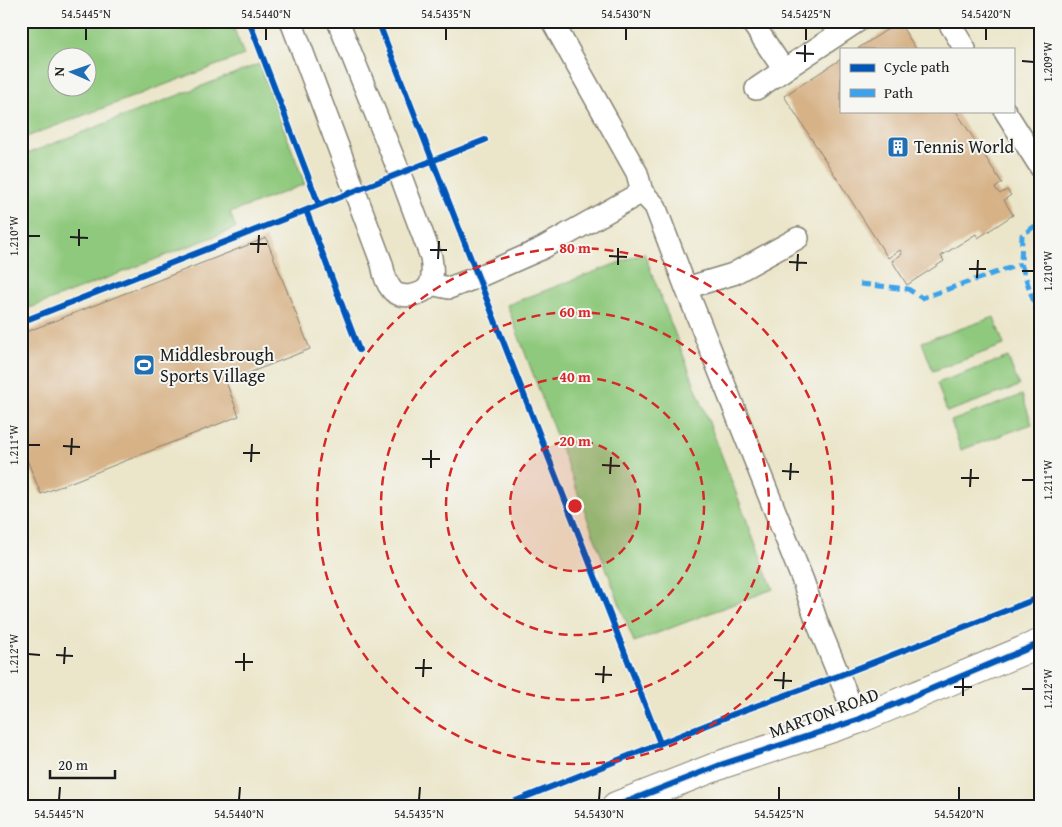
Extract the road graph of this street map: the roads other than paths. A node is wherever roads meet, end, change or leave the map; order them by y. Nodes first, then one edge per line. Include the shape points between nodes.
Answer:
1 (292, 21) edge
2 (338, 21) edge
3 (552, 21) edge
4 (751, 21) edge
5 (858, 21) edge
6 (948, 21) edge
7 (964, 48) edge
8 (784, 70) junction
9 (756, 89) dead end
10 (1006, 112) edge
11 (1041, 168) edge
12 (642, 192) junction
13 (798, 238) dead end
14 (430, 284) junction
15 (686, 288) junction
16 (1041, 642) edge
17 (857, 720) junction
18 (616, 806) edge

1 - 14 street via 386,280 393,292 404,296 424,290
2 - 14 street via 430,257 433,270
3 - 12 street via 637,172
4 - 8 street
5 - 8 street
6 - 7 street
8 - 9 street
10 - 11 street
12 - 14 street via 540,250 478,278 449,288
12 - 15 street via 656,206
13 - 15 street via 733,274
15 - 17 street
16 - 17 main road, MARTON ROAD
17 - 18 main road, MARTON ROAD via 723,764

